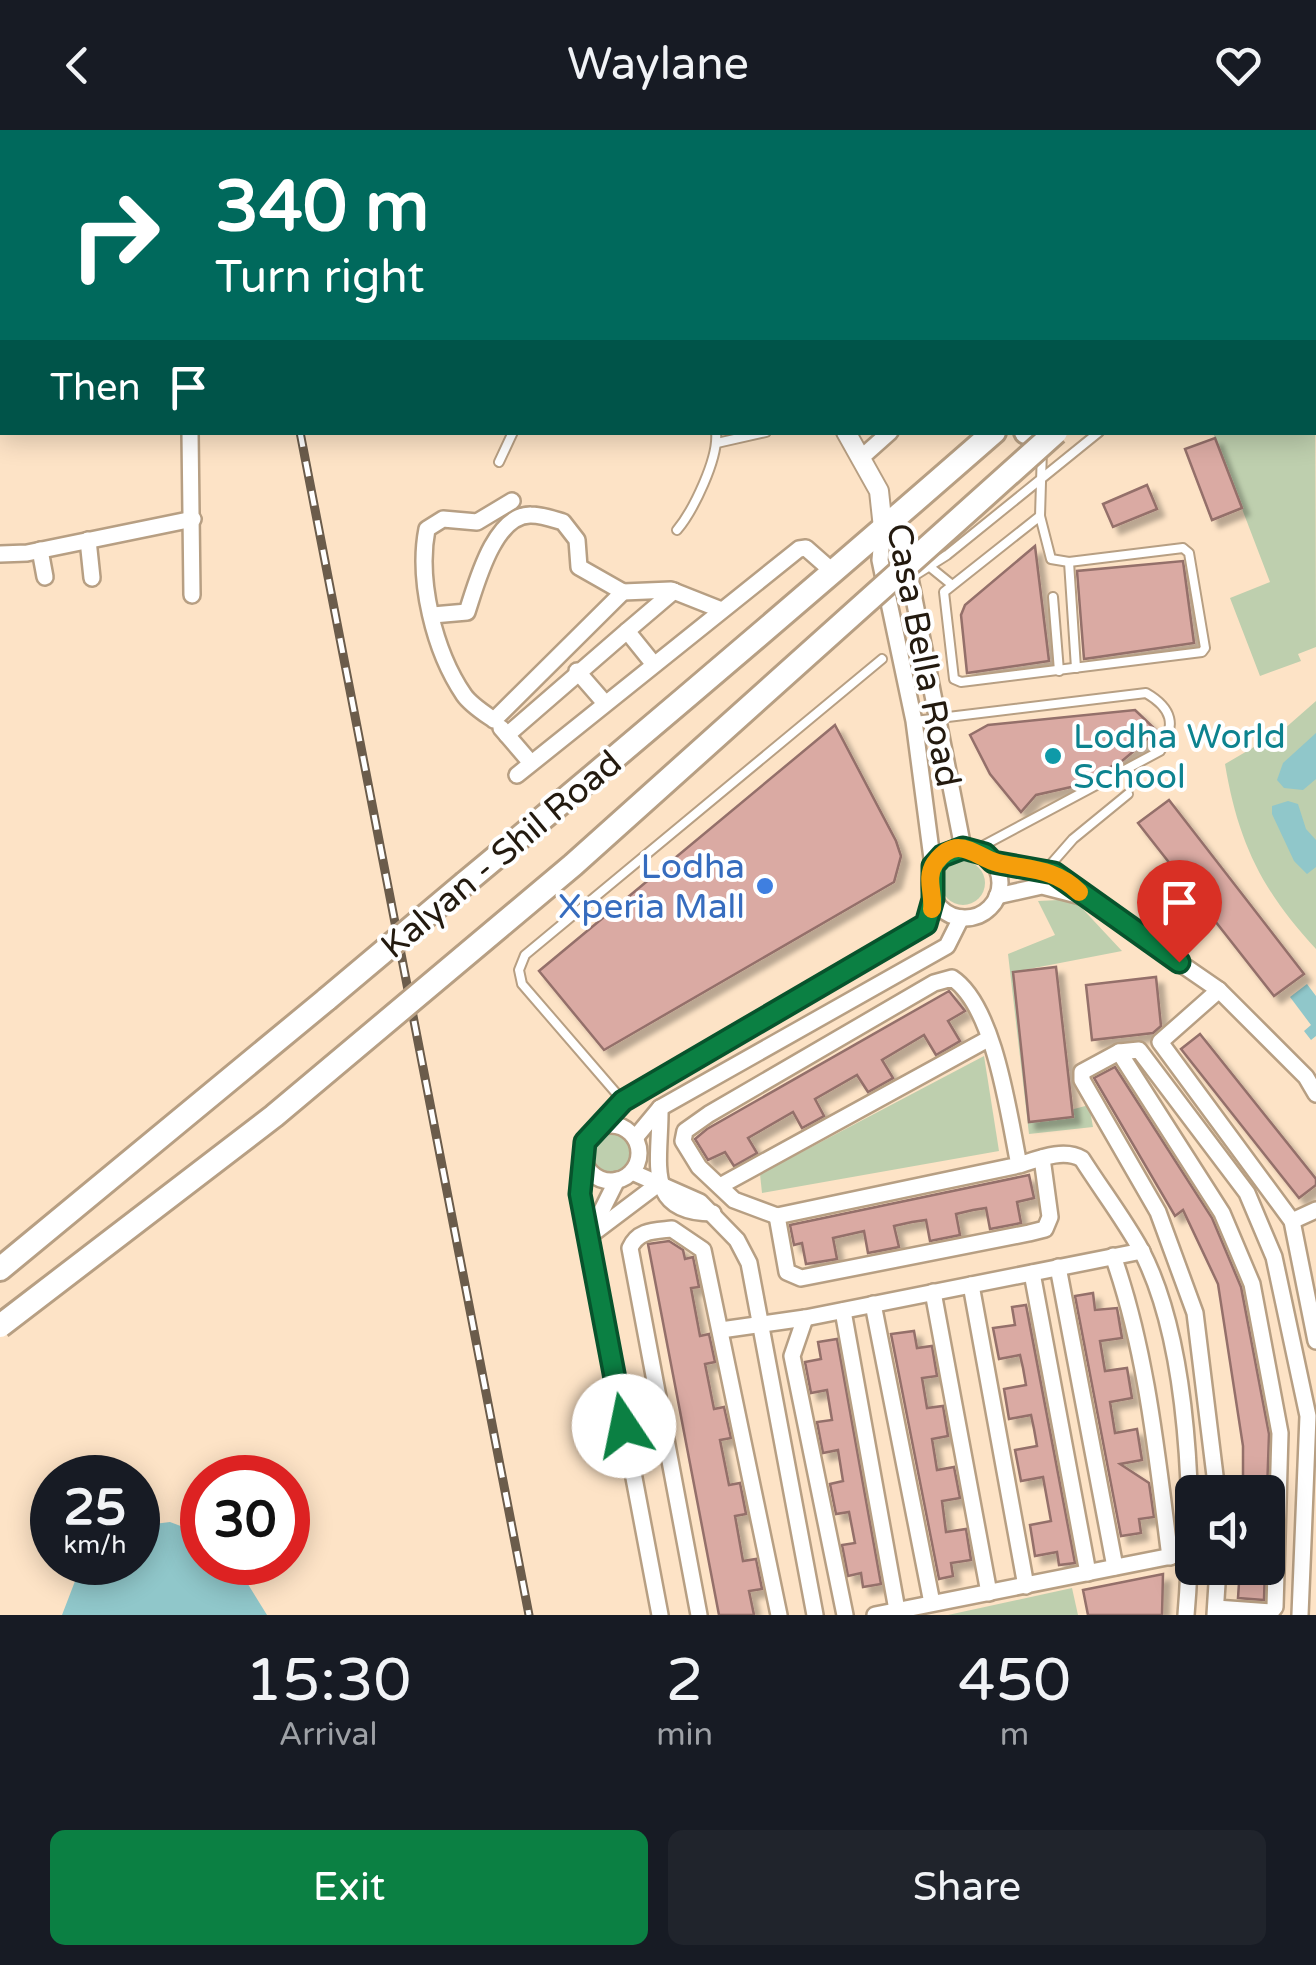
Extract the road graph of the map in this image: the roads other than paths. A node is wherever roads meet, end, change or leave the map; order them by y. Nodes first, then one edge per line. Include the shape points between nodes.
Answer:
1 (190, 435) edge
2 (512, 435) edge
3 (741, 435) edge
4 (848, 435) edge
5 (887, 435) edge
6 (990, 435) edge
7 (1036, 435) edge
8 (1037, 435) edge
9 (1095, 435) edge
10 (716, 438) edge
11 (862, 457) junction
12 (499, 462) dead end
13 (1042, 476) junction
14 (512, 501) dead end
15 (1040, 516) junction
16 (193, 519) junction
17 (890, 520) junction
18 (677, 530) dead end
19 (88, 540) junction
20 (40, 550) junction
21 (0, 554) edge
22 (1070, 562) junction
23 (930, 567) junction
24 (832, 570) junction
25 (45, 577) dead end
26 (92, 578) dead end
27 (908, 580) junction
28 (950, 584) junction
29 (674, 591) junction
30 (622, 592) junction
31 (192, 596) dead end
32 (1053, 596) dead end
33 (719, 609) junction
34 (434, 614) junction
35 (627, 631) junction
36 (882, 659) dead end
37 (652, 662) junction
38 (1076, 668) junction
39 (577, 671) junction
40 (1059, 671) junction
41 (604, 702) junction
42 (935, 718) junction
43 (494, 720) junction
44 (914, 721) junction
45 (507, 735) junction
46 (532, 763) junction
47 (517, 775) dead end
48 (1128, 794) dead end
49 (969, 849) junction
50 (993, 862) junction
51 (933, 866) junction
52 (1045, 871) junction
53 (998, 896) junction
54 (1084, 898) junction
55 (933, 899) junction
56 (961, 918) junction
57 (1219, 990) junction
58 (988, 1039) junction
59 (1119, 1052) junction
60 (1316, 1094) edge
61 (623, 1101) junction
62 (660, 1108) junction
63 (602, 1126) junction
64 (635, 1138) junction
65 (583, 1151) junction
66 (1042, 1158) junction
67 (1018, 1165) junction
68 (625, 1176) junction
69 (658, 1185) junction
70 (720, 1186) junction
71 (1316, 1210) edge
72 (776, 1216) junction
73 (1292, 1222) junction
74 (588, 1237) junction
75 (1142, 1251) junction
76 (1114, 1256) junction
77 (1058, 1267) junction
78 (0, 1269) edge
79 (1032, 1273) junction
80 (972, 1284) junction
81 (1156, 1291) junction
82 (933, 1292) junction
83 (1128, 1298) junction
84 (873, 1304) junction
85 (842, 1310) junction
86 (805, 1318) junction
87 (758, 1324) junction
88 (0, 1326) edge
89 (722, 1330) junction
90 (1316, 1341) edge
91 (1188, 1475) edge
92 (1214, 1475) edge
93 (1175, 1555) edge
94 (1170, 1556) junction
95 (1115, 1568) junction
96 (1088, 1573) junction
97 (1189, 1585) edge
98 (1217, 1585) edge
99 (1026, 1586) junction
100 (989, 1593) junction
101 (932, 1604) junction
102 (896, 1610) junction
103 (1216, 1612) edge
104 (660, 1615) edge
105 (699, 1615) edge
106 (780, 1615) edge
107 (815, 1615) edge
108 (845, 1615) edge
109 (874, 1615) edge
110 (1186, 1615) edge
111 (1300, 1615) edge

1 - 16 street
2 - 12 lane
3 - 10 lane
4 - 11 street, Casa Bella Road
5 - 11 street
6 - 17 main road, Kalyan - Shil Road
7 - 88 main road, bridge via 574,866 274,1116
8 - 13 lane
9 - 13 lane
10 - 18 lane via 696,507
11 - 17 street, Casa Bella Road
13 - 15 lane
13 - 23 lane
14 - 34 street via 477,522 443,519 428,529 421,565
15 - 22 lane via 1051,560
15 - 28 lane
16 - 19 street
16 - 31 street
17 - 24 main road, Kalyan - Shil Road
17 - 27 street, Casa Bella Road
17 - 44 street, Casa Bella Road via 880,560
19 - 20 street
19 - 26 street
20 - 21 street
20 - 25 street
22 - 38 lane
22 - 38 lane via 1184,548 1205,648
23 - 27 lane
23 - 28 lane
24 - 33 street via 806,548 798,549
24 - 78 main road, Kalyan - Shil Road, bridge via 664,718
27 - 42 street, Casa Bella Road
28 - 40 lane via 943,597 954,679
29 - 30 street
29 - 33 street
29 - 35 street
30 - 34 street via 579,567 577,540 564,522 529,514 486,552 467,612
30 - 43 street
32 - 40 lane
33 - 37 street
34 - 43 street via 444,659 466,698
35 - 37 street
35 - 39 street
36 - 61 lane via 525,955 522,984
37 - 41 street
38 - 40 lane
39 - 41 street
39 - 45 street
41 - 46 street
42 - 44 lane
42 - 49 street, Casa Bella Road
42 - 49 lane via 1146,694 1163,703 1171,718 1171,735 1160,751
43 - 45 street
44 - 51 street, Casa Bella Road
45 - 46 street
46 - 47 street
48 - 52 lane
49 - 50 street
49 - 51 street via 942,856
50 - 52 street
50 - 53 street
51 - 55 street, Casa Bella Road
52 - 54 street via 1067,880
53 - 54 street via 1042,886
53 - 56 street via 983,913
54 - 57 street
55 - 56 street
55 - 61 street via 926,924 900,941
56 - 62 street via 947,946
57 - 60 street
57 - 73 street via 1160,1042
58 - 67 street
58 - 70 street
58 - 70 street via 962,984 952,978 934,983 685,1131 685,1148
59 - 92 street via 1082,1072 1082,1080 1158,1212 1195,1313
59 - 103 street via 1222,1213 1252,1284 1280,1433 1276,1607
59 - 111 street via 1139,1050 1248,1193 1274,1257 1308,1416
61 - 63 street
62 - 64 street
62 - 69 street
63 - 64 street via 621,1127
63 - 65 street
64 - 68 street via 639,1152
65 - 68 street via 593,1174
65 - 74 street via 580,1194
66 - 67 street
66 - 72 street via 1050,1217 1045,1229 1029,1234 801,1278 787,1272
66 - 75 street via 1082,1159
67 - 72 street
68 - 69 street
68 - 74 street
69 - 74 street
69 - 87 street via 668,1200 692,1213 713,1213 737,1240 749,1263
70 - 72 street via 759,1213
71 - 73 street
73 - 90 street
74 - 104 street
75 - 76 street
75 - 81 street
76 - 77 street
76 - 83 street
77 - 79 street
77 - 95 street
79 - 80 street
79 - 96 street
80 - 82 street
80 - 99 street
81 - 83 street
81 - 91 street via 1184,1414
82 - 84 street
82 - 100 street
83 - 94 street
84 - 85 street
84 - 101 street
85 - 86 street
85 - 102 street
86 - 87 street
86 - 108 street via 792,1356
87 - 89 street
87 - 107 street
89 - 105 street via 703,1250 672,1229 635,1238 630,1248
89 - 106 street
93 - 94 street
94 - 95 street
95 - 96 street
96 - 99 street
97 - 110 street
98 - 103 street
99 - 100 street
100 - 101 street
101 - 102 street
102 - 109 street

